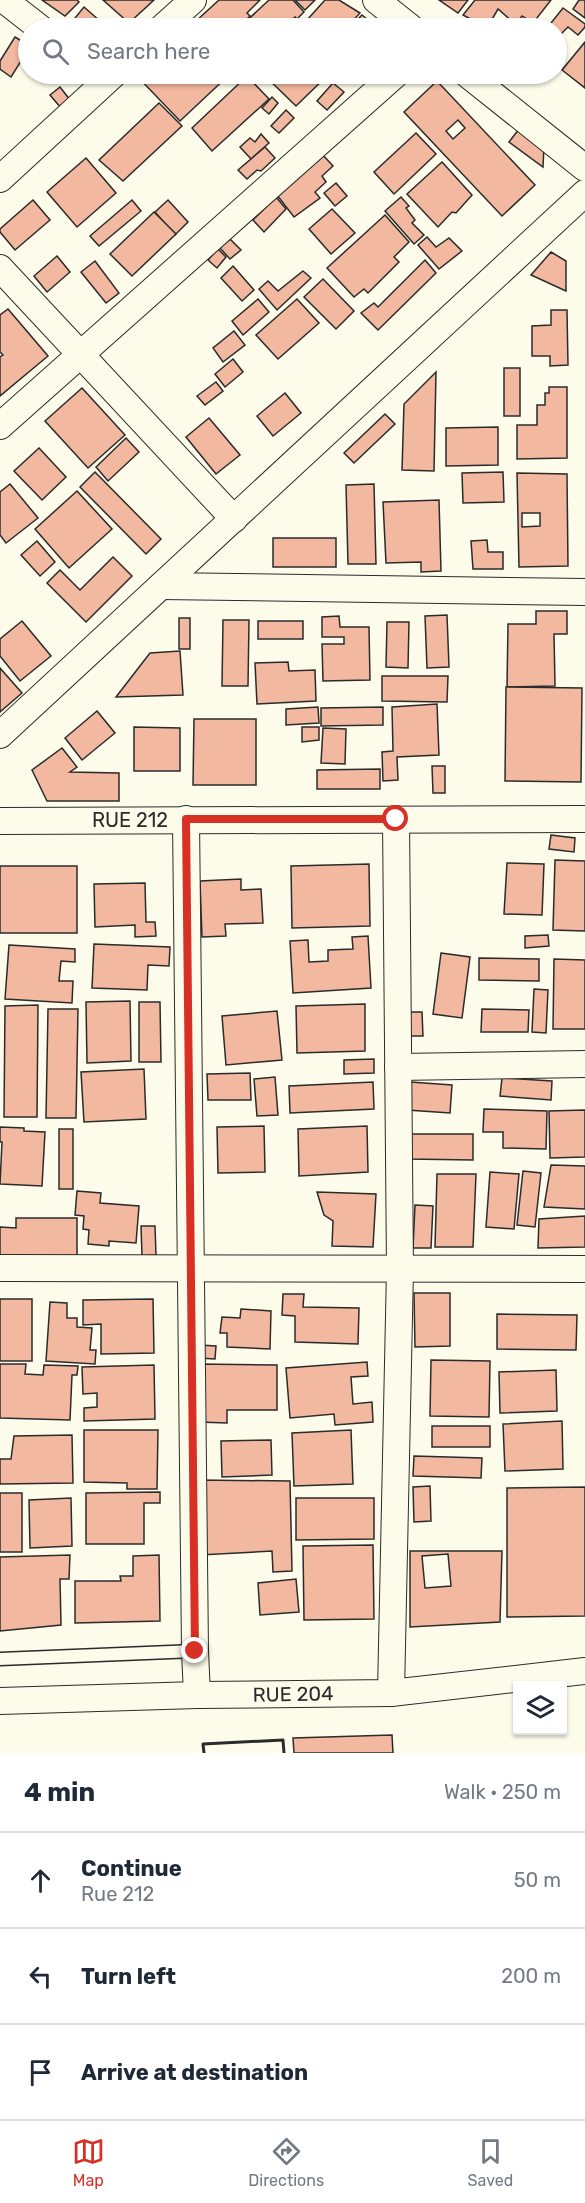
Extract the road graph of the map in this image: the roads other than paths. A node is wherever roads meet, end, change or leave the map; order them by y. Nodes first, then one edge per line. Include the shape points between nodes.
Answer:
1 (4, 0) edge
2 (193, 0) edge
3 (376, 0) edge
4 (27, 18) edge
5 (173, 18) edge
6 (398, 18) edge
7 (98, 84) edge
8 (385, 84) edge
9 (480, 84) edge
10 (585, 168) edge
11 (0, 179) edge
12 (585, 193) edge
13 (0, 268) edge
14 (80, 354) junction
15 (0, 426) edge
16 (234, 519) junction
17 (161, 586) junction
18 (585, 592) edge
19 (0, 735) edge
20 (186, 819) junction
21 (396, 819) junction
22 (585, 819) edge
23 (0, 821) edge
24 (585, 1064) edge
25 (398, 1067) junction
26 (0, 1268) edge
27 (189, 1269) junction
28 (400, 1269) junction
29 (585, 1269) edge
30 (195, 1651) junction
31 (0, 1659) edge
32 (585, 1671) edge
33 (391, 1693) junction
34 (197, 1695) junction
35 (0, 1701) edge

1 - 4 street
2 - 5 street
3 - 6 street
7 - 11 street
8 - 14 street
9 - 10 street
12 - 16 street
13 - 14 street
14 - 15 street
14 - 16 street
16 - 17 street
17 - 18 street
17 - 19 street
20 - 21 street, RUE 212
20 - 23 street, RUE 212
20 - 27 street
21 - 22 street, RUE 212
21 - 25 street
24 - 25 street
25 - 28 street
26 - 27 street
27 - 28 street
27 - 30 street
28 - 29 street
28 - 33 street
30 - 31 lane
30 - 34 street
32 - 33 street, RUE 204
33 - 34 street, RUE 204
34 - 35 street, RUE 204

